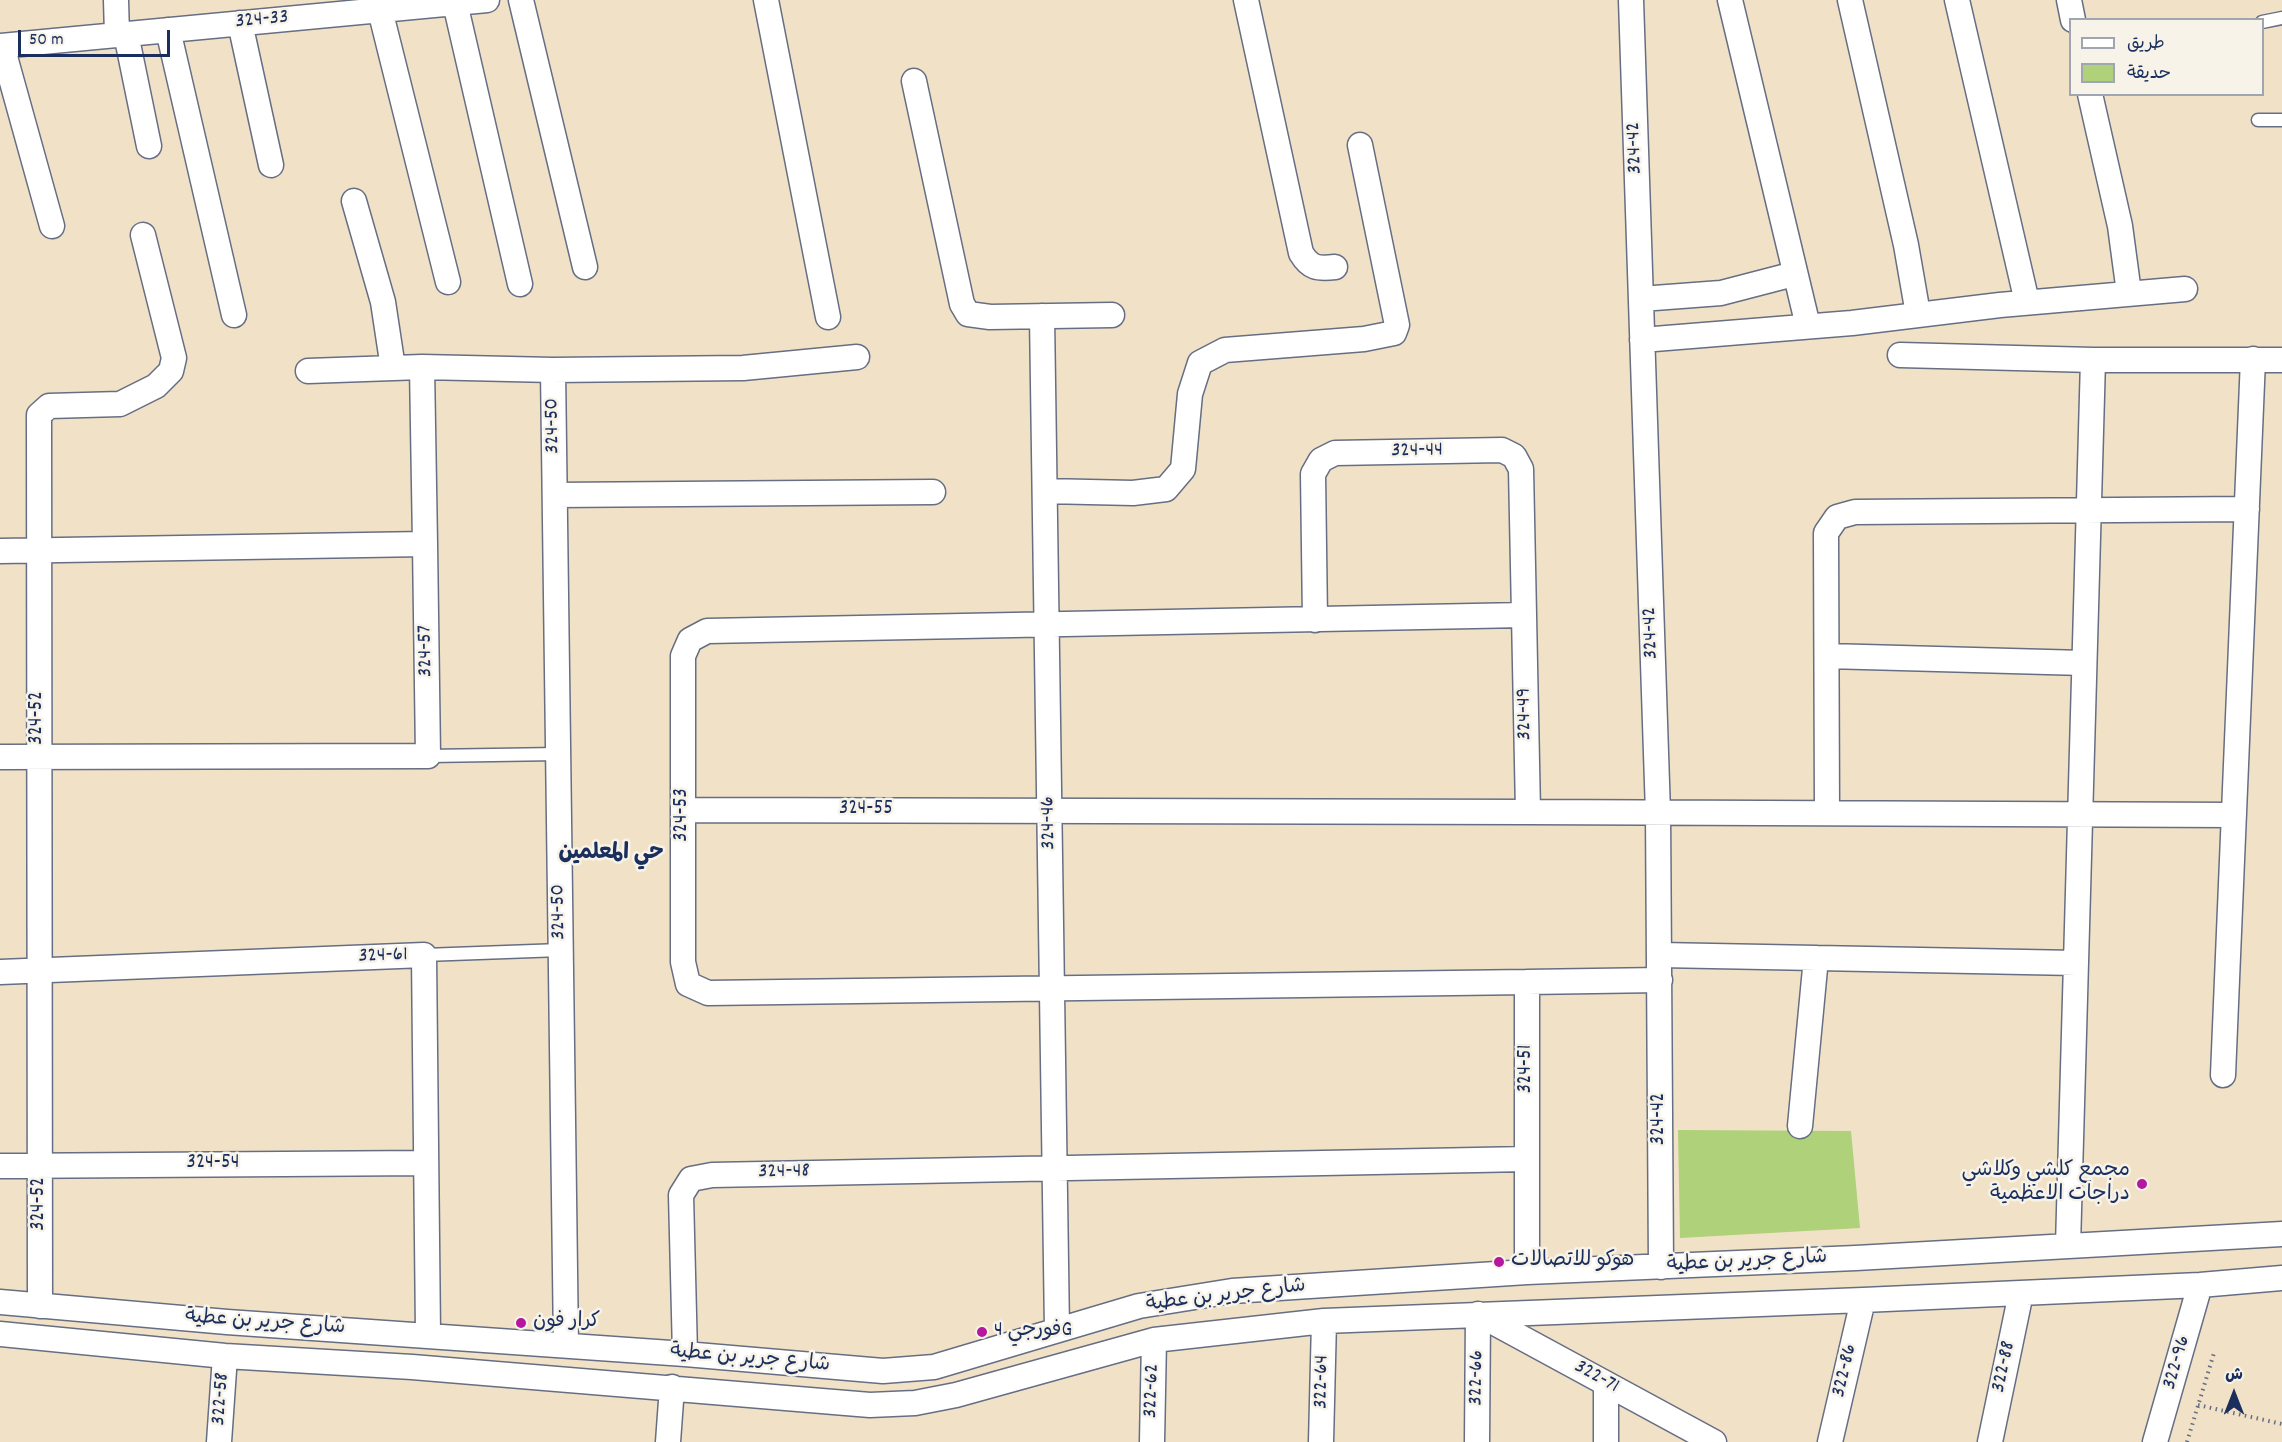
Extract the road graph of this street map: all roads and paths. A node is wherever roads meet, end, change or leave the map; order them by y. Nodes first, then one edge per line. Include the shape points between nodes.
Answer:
1 (116, 0) edge
2 (487, 0) edge
3 (521, 0) edge
4 (766, 0) edge
5 (1246, 0) edge
6 (1631, 0) edge
7 (1730, 0) edge
8 (1850, 0) edge
9 (1957, 0) edge
10 (2069, 0) edge
11 (455, 3) junction
12 (380, 10) junction
13 (2073, 18) edge
14 (2282, 18) edge
15 (2264, 22) edge
16 (240, 24) junction
17 (168, 30) junction
18 (122, 34) junction
19 (1, 46) edge
20 (914, 81) dead end
21 (2090, 96) edge
22 (2258, 120) dead end
23 (2282, 120) edge
24 (1360, 145) dead end
25 (149, 146) dead end
26 (271, 165) dead end
27 (354, 201) dead end
28 (52, 226) dead end
29 (143, 236) dead end
30 (585, 267) dead end
31 (1335, 267) dead end
32 (1794, 274) junction
33 (448, 282) dead end
34 (520, 284) dead end
35 (2185, 290) dead end
36 (2129, 293) junction
37 (1641, 300) junction
38 (2027, 302) junction
39 (1918, 314) junction
40 (234, 315) dead end
41 (1112, 315) dead end
42 (1042, 316) junction
43 (828, 317) dead end
44 (1808, 326) junction
45 (1642, 340) junction
46 (1900, 356) dead end
47 (857, 357) dead end
48 (2253, 359) junction
49 (2093, 360) junction
50 (2282, 360) edge
51 (422, 367) junction
52 (393, 368) junction
53 (553, 370) junction
54 (308, 371) dead end
55 (1045, 491) junction
56 (933, 492) dead end
57 (555, 495) junction
58 (2089, 509) junction
59 (2247, 509) junction
60 (425, 544) junction
61 (38, 550) junction
62 (0, 551) edge
63 (1524, 615) junction
64 (1315, 620) junction
65 (1047, 622) junction
66 (1827, 656) junction
67 (2084, 663) junction
68 (558, 754) junction
69 (429, 756) junction
70 (0, 757) edge
71 (38, 757) junction
72 (683, 810) junction
73 (1049, 811) junction
74 (1528, 812) junction
75 (1658, 813) junction
76 (1827, 813) junction
77 (2080, 814) junction
78 (2234, 815) junction
79 (561, 950) junction
80 (424, 956) junction
81 (1660, 956) junction
82 (1816, 958) junction
83 (2076, 963) junction
84 (39, 970) junction
85 (0, 972) edge
86 (1660, 980) junction
87 (1527, 982) junction
88 (1052, 989) junction
89 (2223, 1074) dead end
90 (1800, 1126) dead end
91 (1527, 1159) junction
92 (425, 1163) junction
93 (39, 1165) junction
94 (0, 1166) edge
95 (1055, 1166) junction
96 (2282, 1234) edge
97 (2068, 1246) junction
98 (1661, 1267) junction
99 (1527, 1272) junction
100 (2282, 1278) edge
101 (1388, 1281) junction
102 (2200, 1285) junction
103 (2021, 1293) junction
104 (1863, 1300) junction
105 (0, 1302) edge
106 (40, 1306) junction
107 (1478, 1314) junction
108 (1389, 1318) junction
109 (1324, 1321) junction
110 (298, 1327) junction
111 (1057, 1330) junction
112 (0, 1334) edge
113 (428, 1334) junction
114 (1154, 1340) junction
115 (566, 1346) junction
116 (2214, 1353) dead end
117 (685, 1354) junction
118 (225, 1356) junction
119 (302, 1359) junction
120 (823, 1367) junction
121 (1606, 1384) junction
122 (672, 1387) junction
123 (820, 1401) junction
124 (2198, 1405) junction
125 (2282, 1424) edge
126 (219, 1442) edge
127 (668, 1442) edge
128 (1152, 1442) edge
129 (1321, 1442) edge
130 (1477, 1442) edge
131 (1606, 1442) edge
132 (1714, 1442) edge
133 (1830, 1442) edge
134 (1990, 1442) edge
135 (2155, 1442) edge
136 (2187, 1442) edge

1 - 18 street
2 - 11 street, 324-33
3 - 30 street
4 - 43 street
5 - 31 street via 1301,253 1308,265 1320,269
6 - 37 street, 324-42
7 - 32 street
8 - 39 street
9 - 38 street
10 - 13 street
11 - 12 street, 324-33
11 - 34 street
12 - 16 street, 324-33
12 - 33 street
14 - 15 lane
16 - 17 street, 324-33
16 - 26 street
17 - 18 street, 324-33
17 - 40 street
18 - 19 street, 324-33
18 - 25 street
19 - 28 street
20 - 42 street via 962,303 968,314
21 - 36 street via 2120,226
22 - 23 lane
24 - 55 street via 1397,325 1394,333 1225,350 1200,363 1190,394 1183,469 1166,489 1133,493
27 - 52 street via 383,302
29 - 61 street, 324-52 via 174,358 171,371 156,386 120,404 49,406 39,415
32 - 37 street via 1721,293
32 - 44 street
35 - 36 street
36 - 38 street
37 - 45 street, 324-42
38 - 39 street
39 - 44 street
41 - 42 street
42 - 55 street, 324-46
44 - 45 street
45 - 75 street, 324-42
46 - 49 street
47 - 53 street via 743,368
48 - 49 street
48 - 50 street
48 - 59 street
49 - 58 street
51 - 52 street
51 - 53 street
51 - 60 street, 324-57
52 - 54 street
53 - 57 street, 324-50
55 - 65 street, 324-46
56 - 57 street
57 - 68 street, 324-50
58 - 59 street
58 - 66 street via 1855,512 1837,518 1826,533
58 - 67 street
59 - 78 street
60 - 61 street
60 - 69 street, 324-57
61 - 62 street
61 - 71 street, 324-52
63 - 64 street
63 - 64 street, 324-44 via 1521,469 1514,456 1502,450 1335,453 1322,460 1313,474
63 - 74 street, 324-49
64 - 65 street
65 - 72 street, 324-53 via 707,631 690,640 683,656
65 - 73 street, 324-46
66 - 67 street
66 - 76 street
67 - 77 street
68 - 69 lane
68 - 79 street, 324-50
69 - 71 street
70 - 71 street
71 - 84 street, 324-52
72 - 73 street, 324-55
72 - 88 street, 324-53 via 683,962 688,984 708,993
73 - 74 street
73 - 88 street, 324-46
74 - 75 street
75 - 76 street
75 - 81 street, 324-42
76 - 77 street
77 - 78 street
77 - 83 street
78 - 89 street
79 - 80 lane
79 - 115 street, 324-50
80 - 84 street, 324-61
80 - 92 street, 324-61
81 - 82 street
81 - 86 street, 324-42
82 - 83 street
82 - 90 street
83 - 97 street
84 - 85 street, 324-61
84 - 93 street, 324-52
86 - 87 street
86 - 98 street, 324-42
87 - 88 street
87 - 91 street, 324-51
88 - 95 street, 324-46
91 - 95 street
91 - 99 street, 324-51
92 - 93 street, 324-54
92 - 113 street, 324-61
93 - 94 street, 324-54
93 - 106 street, 324-52
95 - 111 street, 324-46
95 - 117 street, 324-48 via 711,1175 691,1179 681,1195
96 - 97 street, شارع جرير بن عطية
97 - 98 street, شارع جرير بن عطية
98 - 99 street, شارع جرير بن عطية
99 - 101 street, شارع جرير بن عطية
100 - 102 street, شارع جرير بن عطية
101 - 108 street
101 - 111 street, شارع جرير بن عطية via 1232,1292 1139,1306
102 - 103 street, شارع جرير بن عطية
102 - 135 street, 322-96
103 - 104 street, شارع جرير بن عطية
103 - 134 street, 322-88
104 - 107 street, شارع جرير بن عطية
104 - 133 street, 322-86
105 - 106 street, شارع جرير بن عطية
106 - 110 street, شارع جرير بن عطية
107 - 108 street, شارع جرير بن عطية
107 - 121 street, 322-71
107 - 130 street, 322-66
108 - 109 street, شارع جرير بن عطية
109 - 114 street, شارع جرير بن عطية
109 - 129 street, 322-64
110 - 113 street, شارع جرير بن عطية
110 - 119 street
111 - 120 street, شارع جرير بن عطية via 934,1367 883,1371
112 - 118 street, شارع جرير بن عطية
113 - 115 street, شارع جرير بن عطية
114 - 123 street, شارع جرير بن عطية via 915,1403
114 - 128 street, 322-62
115 - 117 street, شارع جرير بن عطية
116 - 124 path
117 - 120 street, شارع جرير بن عطية
118 - 119 street, شارع جرير بن عطية
118 - 126 street, 322-58
119 - 122 street, شارع جرير بن عطية
120 - 123 street
121 - 131 street
121 - 132 street, 322-71
122 - 123 street, شارع جرير بن عطية
122 - 127 street
124 - 125 path
124 - 136 path

